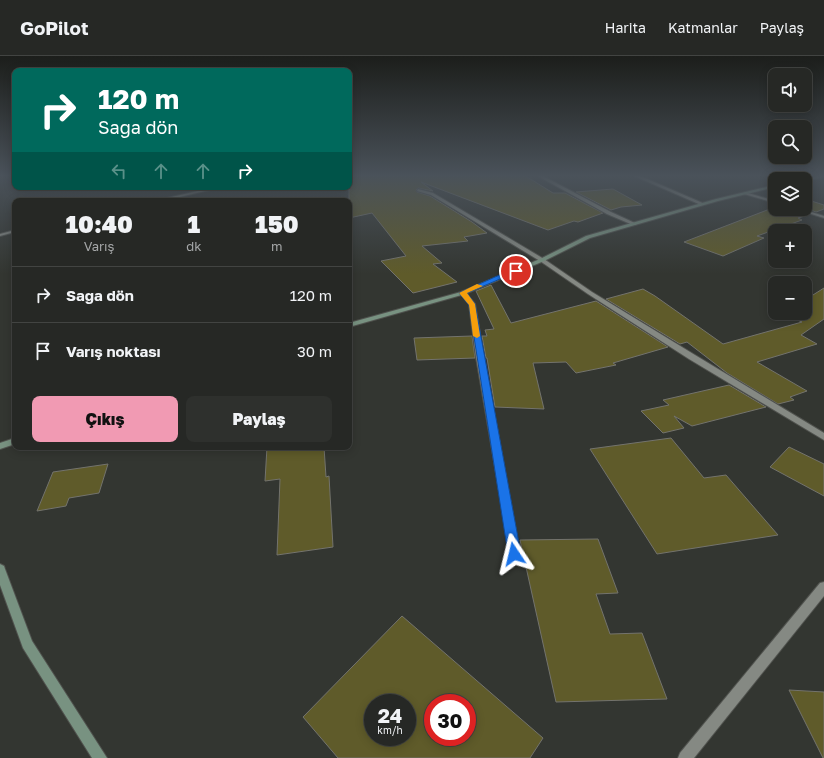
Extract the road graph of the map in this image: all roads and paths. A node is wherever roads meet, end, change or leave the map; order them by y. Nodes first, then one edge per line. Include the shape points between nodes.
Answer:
1 (455, 208) edge
2 (599, 208) edge
3 (691, 208) edge
4 (812, 214) edge
5 (824, 218) edge
6 (635, 224) junction
7 (12, 232) edge
8 (0, 235) edge
9 (542, 260) junction
10 (463, 293) junction
11 (352, 324) edge
12 (824, 438) edge
13 (12, 442) edge
14 (0, 446) edge
15 (514, 554) dead end
16 (0, 569) edge
17 (824, 587) edge
18 (100, 758) edge
19 (685, 758) edge

1 - 9 street
2 - 6 street
3 - 6 street
4 - 5 street
6 - 9 street via 588,238
7 - 8 street
9 - 10 street
9 - 12 street
10 - 11 street
10 - 15 street via 472,304
13 - 14 street
16 - 18 street via 27,644
17 - 19 street

